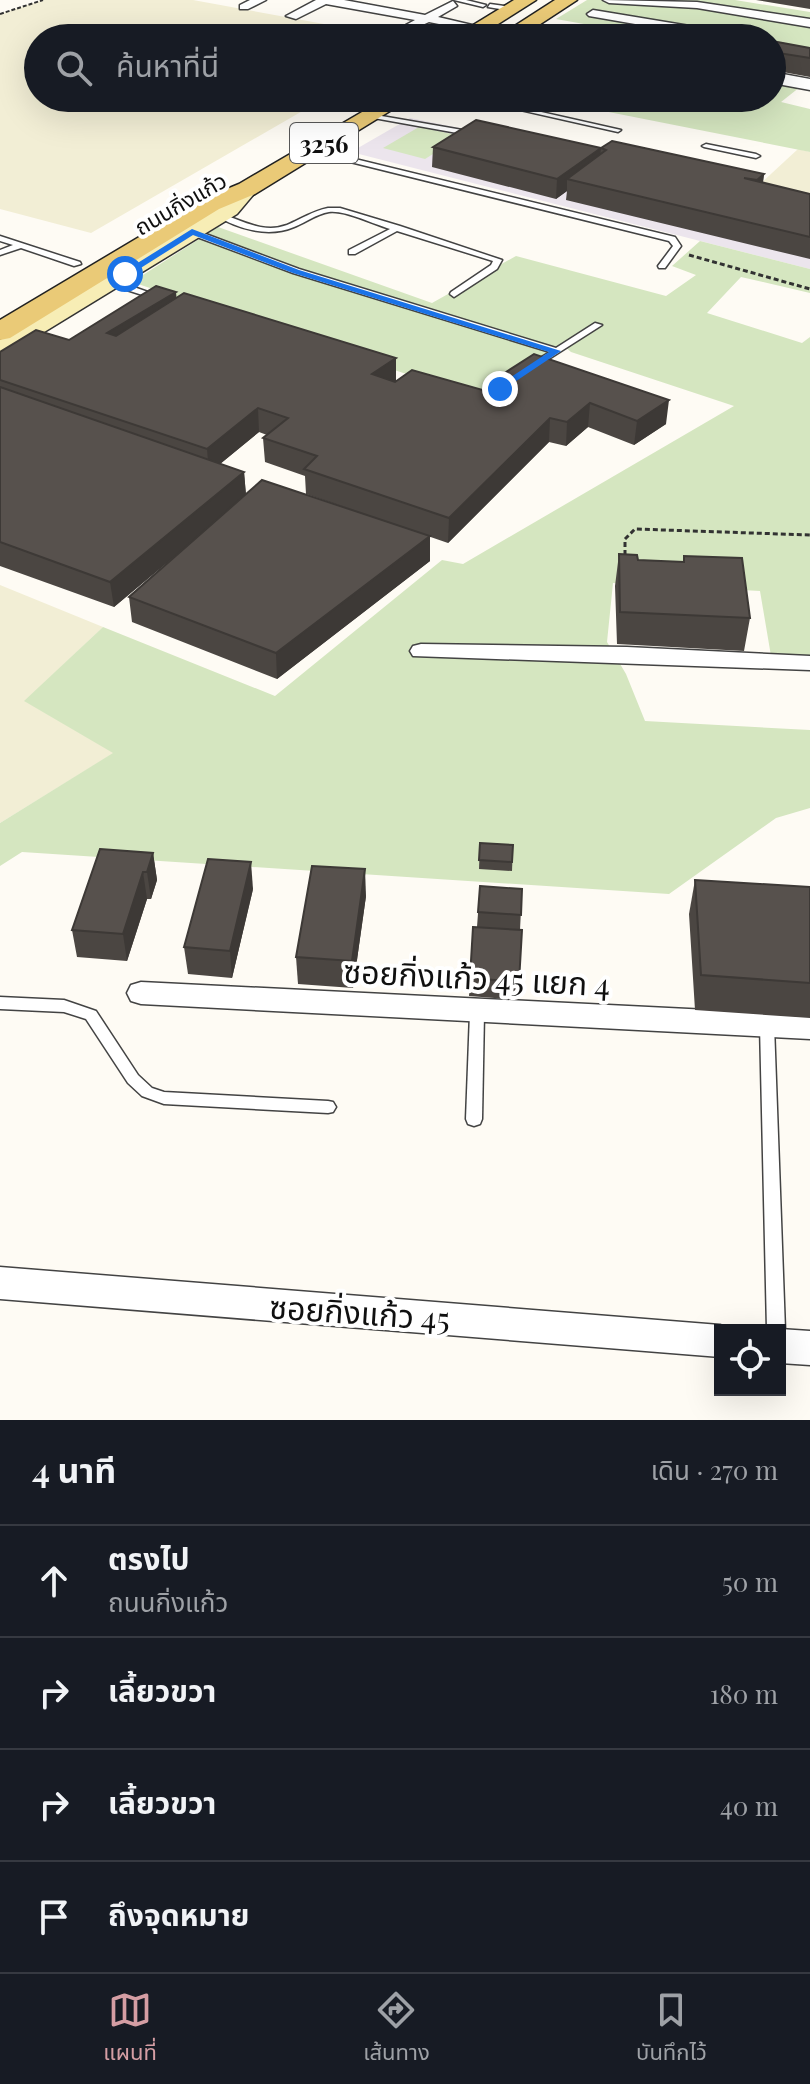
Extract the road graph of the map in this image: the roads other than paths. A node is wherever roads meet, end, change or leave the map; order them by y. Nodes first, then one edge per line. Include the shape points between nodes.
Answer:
1 (260, 0) edge
2 (325, 0) edge
3 (389, 0) edge
4 (568, 0) edge
5 (609, 0) edge
6 (455, 2) edge
7 (485, 4) edge
8 (519, 5) edge
9 (244, 7) dead end
10 (372, 9) junction
11 (593, 14) dead end
12 (292, 16) dead end
13 (771, 16) junction
14 (351, 19) dead end
15 (427, 19) junction
16 (810, 23) edge
17 (418, 24) edge
18 (442, 24) edge
19 (486, 24) edge
20 (528, 24) edge
21 (654, 24) edge
22 (760, 24) edge
23 (786, 78) edge
24 (810, 83) edge
25 (356, 112) edge
26 (359, 112) edge
27 (385, 112) edge
28 (535, 112) edge
29 (618, 130) dead end
30 (487, 137) edge
31 (706, 146) dead end
32 (313, 150) junction
33 (756, 156) dead end
34 (247, 189) junction
35 (219, 215) junction
36 (397, 228) junction
37 (192, 232) junction
38 (0, 238) edge
39 (21, 245) junction
40 (352, 252) dead end
41 (0, 253) edge
42 (77, 264) junction
43 (662, 266) dead end
44 (111, 282) junction
45 (454, 294) dead end
46 (170, 301) edge
47 (0, 308) edge
48 (598, 325) dead end
49 (8, 343) edge
50 (557, 351) junction
51 (522, 374) edge
52 (421, 651) dead end
53 (810, 663) edge
54 (141, 993) dead end
55 (0, 1003) edge
56 (477, 1013) junction
57 (767, 1025) junction
58 (810, 1027) edge
59 (328, 1107) dead end
60 (474, 1119) dead end
61 (0, 1283) edge
62 (776, 1324) edge
63 (714, 1341) edge
64 (786, 1346) edge
65 (810, 1348) edge

1 - 9 street
2 - 10 street
2 - 12 street
3 - 10 street
4 - 20 main road
5 - 13 street
6 - 7 lane
6 - 15 street
7 - 8 lane
8 - 19 main road
10 - 14 street
10 - 15 street
11 - 21 street
13 - 16 street
13 - 22 street
15 - 17 street
15 - 18 street
23 - 24 street
25 - 42 main road, ถนนกิ่งแก้ว / 3256
26 - 32 main road, ถนนกิ่งแก้ว / 3256
27 - 30 lane
28 - 29 lane
31 - 33 lane
32 - 34 main road, ถนนกิ่งแก้ว / 3256
32 - 43 lane via 672,239 677,246
34 - 35 main road, ถนนกิ่งแก้ว / 3256
34 - 49 main road, ถนนกิ่งแก้ว / 3256 via 211,204
35 - 36 lane via 266,231 326,209
35 - 37 main road, ถนนกิ่งแก้ว / 3256
36 - 40 lane
36 - 45 lane via 498,260
37 - 44 main road, ถนนกิ่งแก้ว / 3256
37 - 50 lane via 296,271
38 - 39 lane
39 - 41 lane
39 - 42 lane
42 - 47 main road, ถนนกิ่งแก้ว / 3256
44 - 46 lane
44 - 49 main road, ถนนกิ่งแก้ว / 3256
48 - 50 lane
50 - 51 lane
52 - 53 street
54 - 56 street, ซอยกิ่งแก้ว 45 แยก 4
55 - 59 lane via 64,1006 91,1015 133,1079 164,1098
56 - 57 street, ซอยกิ่งแก้ว 45 แยก 4
56 - 60 lane
57 - 58 street, ซอยกิ่งแก้ว 45 แยก 4
57 - 62 lane
61 - 63 street, ซอยกิ่งแก้ว 45
64 - 65 street

